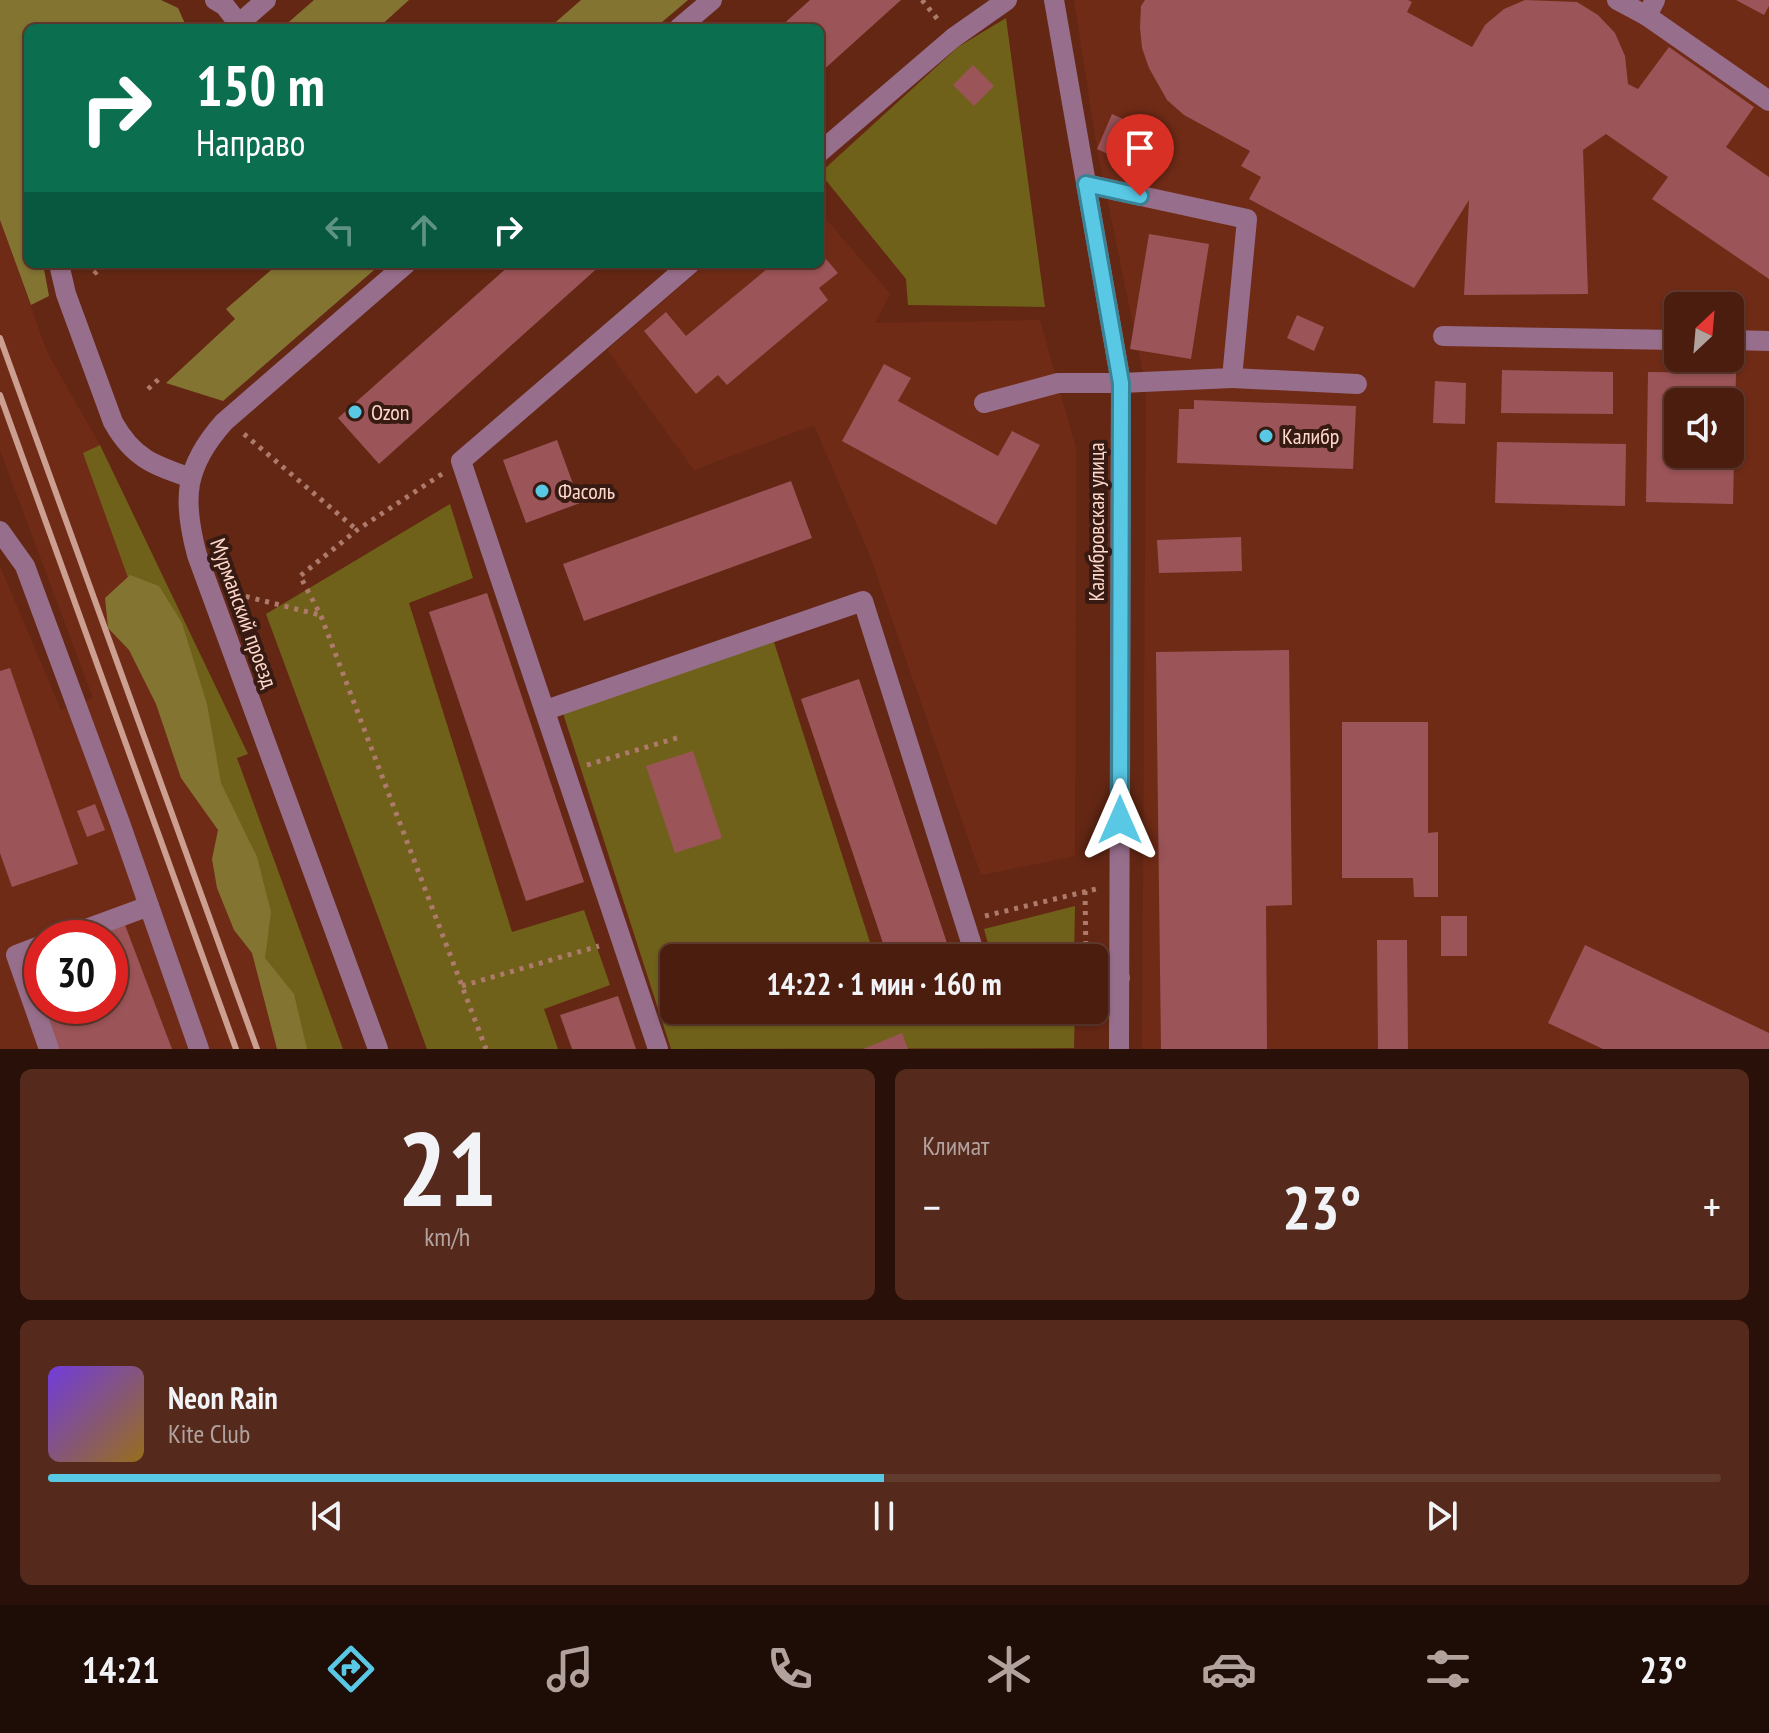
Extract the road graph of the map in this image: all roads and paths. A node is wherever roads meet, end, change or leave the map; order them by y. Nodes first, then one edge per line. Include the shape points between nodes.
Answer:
1 (215, 0) edge
2 (266, 0) edge
3 (712, 0) edge
4 (1007, 0) edge
5 (1054, 0) edge
6 (1617, 0) edge
7 (1651, 8) edge
8 (235, 24) edge
9 (238, 24) edge
10 (684, 24) edge
11 (1769, 101) edge
12 (824, 149) edge
13 (1086, 184) junction
14 (60, 268) edge
15 (101, 268) edge
16 (401, 268) edge
17 (685, 268) edge
18 (94, 274) dead end
19 (1443, 336) dead end
20 (1664, 340) edge
21 (1744, 340) edge
22 (1769, 341) edge
23 (161, 377) dead end
24 (1232, 378) junction
25 (1121, 383) junction
26 (1357, 384) dead end
27 (148, 389) dead end
28 (984, 403) dead end
29 (240, 430) dead end
30 (461, 461) junction
31 (191, 478) junction
32 (357, 530) junction
33 (0, 531) edge
34 (209, 587) junction
35 (321, 616) junction
36 (546, 710) junction
37 (680, 737) dead end
38 (567, 771) junction
39 (1120, 883) junction
40 (1085, 891) junction
41 (149, 906) junction
42 (111, 920) edge
43 (964, 921) junction
44 (622, 939) junction
45 (971, 944) edge
46 (1086, 944) edge
47 (24, 952) edge
48 (24, 978) edge
49 (1120, 978) junction
50 (1108, 982) edge
51 (462, 986) junction
52 (40, 1024) edge
53 (1114, 1047) edge
54 (49, 1049) edge
55 (199, 1049) edge
56 (378, 1049) edge
57 (486, 1049) edge
58 (658, 1049) edge

1 - 8 street
2 - 9 street
3 - 10 street
4 - 12 street via 953,38
5 - 13 street, Калибровская улица
6 - 7 street
7 - 11 street
13 - 24 street via 1247,219
13 - 25 street, Калибровская улица
14 - 31 street via 124,441 141,458
15 - 18 path
16 - 31 street, Мурманский проезд via 224,422 201,452
17 - 30 street
19 - 20 street
21 - 22 street
23 - 27 path
24 - 25 street
24 - 26 street
25 - 28 street via 1058,383
25 - 39 street, Калибровская улица
29 - 32 path
30 - 32 path
30 - 36 street
31 - 34 street, Мурманский проезд via 188,523
32 - 35 path via 300,576
33 - 41 street via 25,566
34 - 35 path
34 - 56 street, Мурманский проезд
35 - 51 path
36 - 38 street
36 - 43 street via 863,601
37 - 38 path
38 - 44 street
39 - 40 path
39 - 49 street, Калибровская улица
40 - 43 path
40 - 46 path
41 - 42 street
41 - 55 street
43 - 45 street
44 - 51 path
44 - 58 street
47 - 48 street via 16,955
49 - 50 street
49 - 53 street, Калибровская улица
51 - 57 path
52 - 54 street

